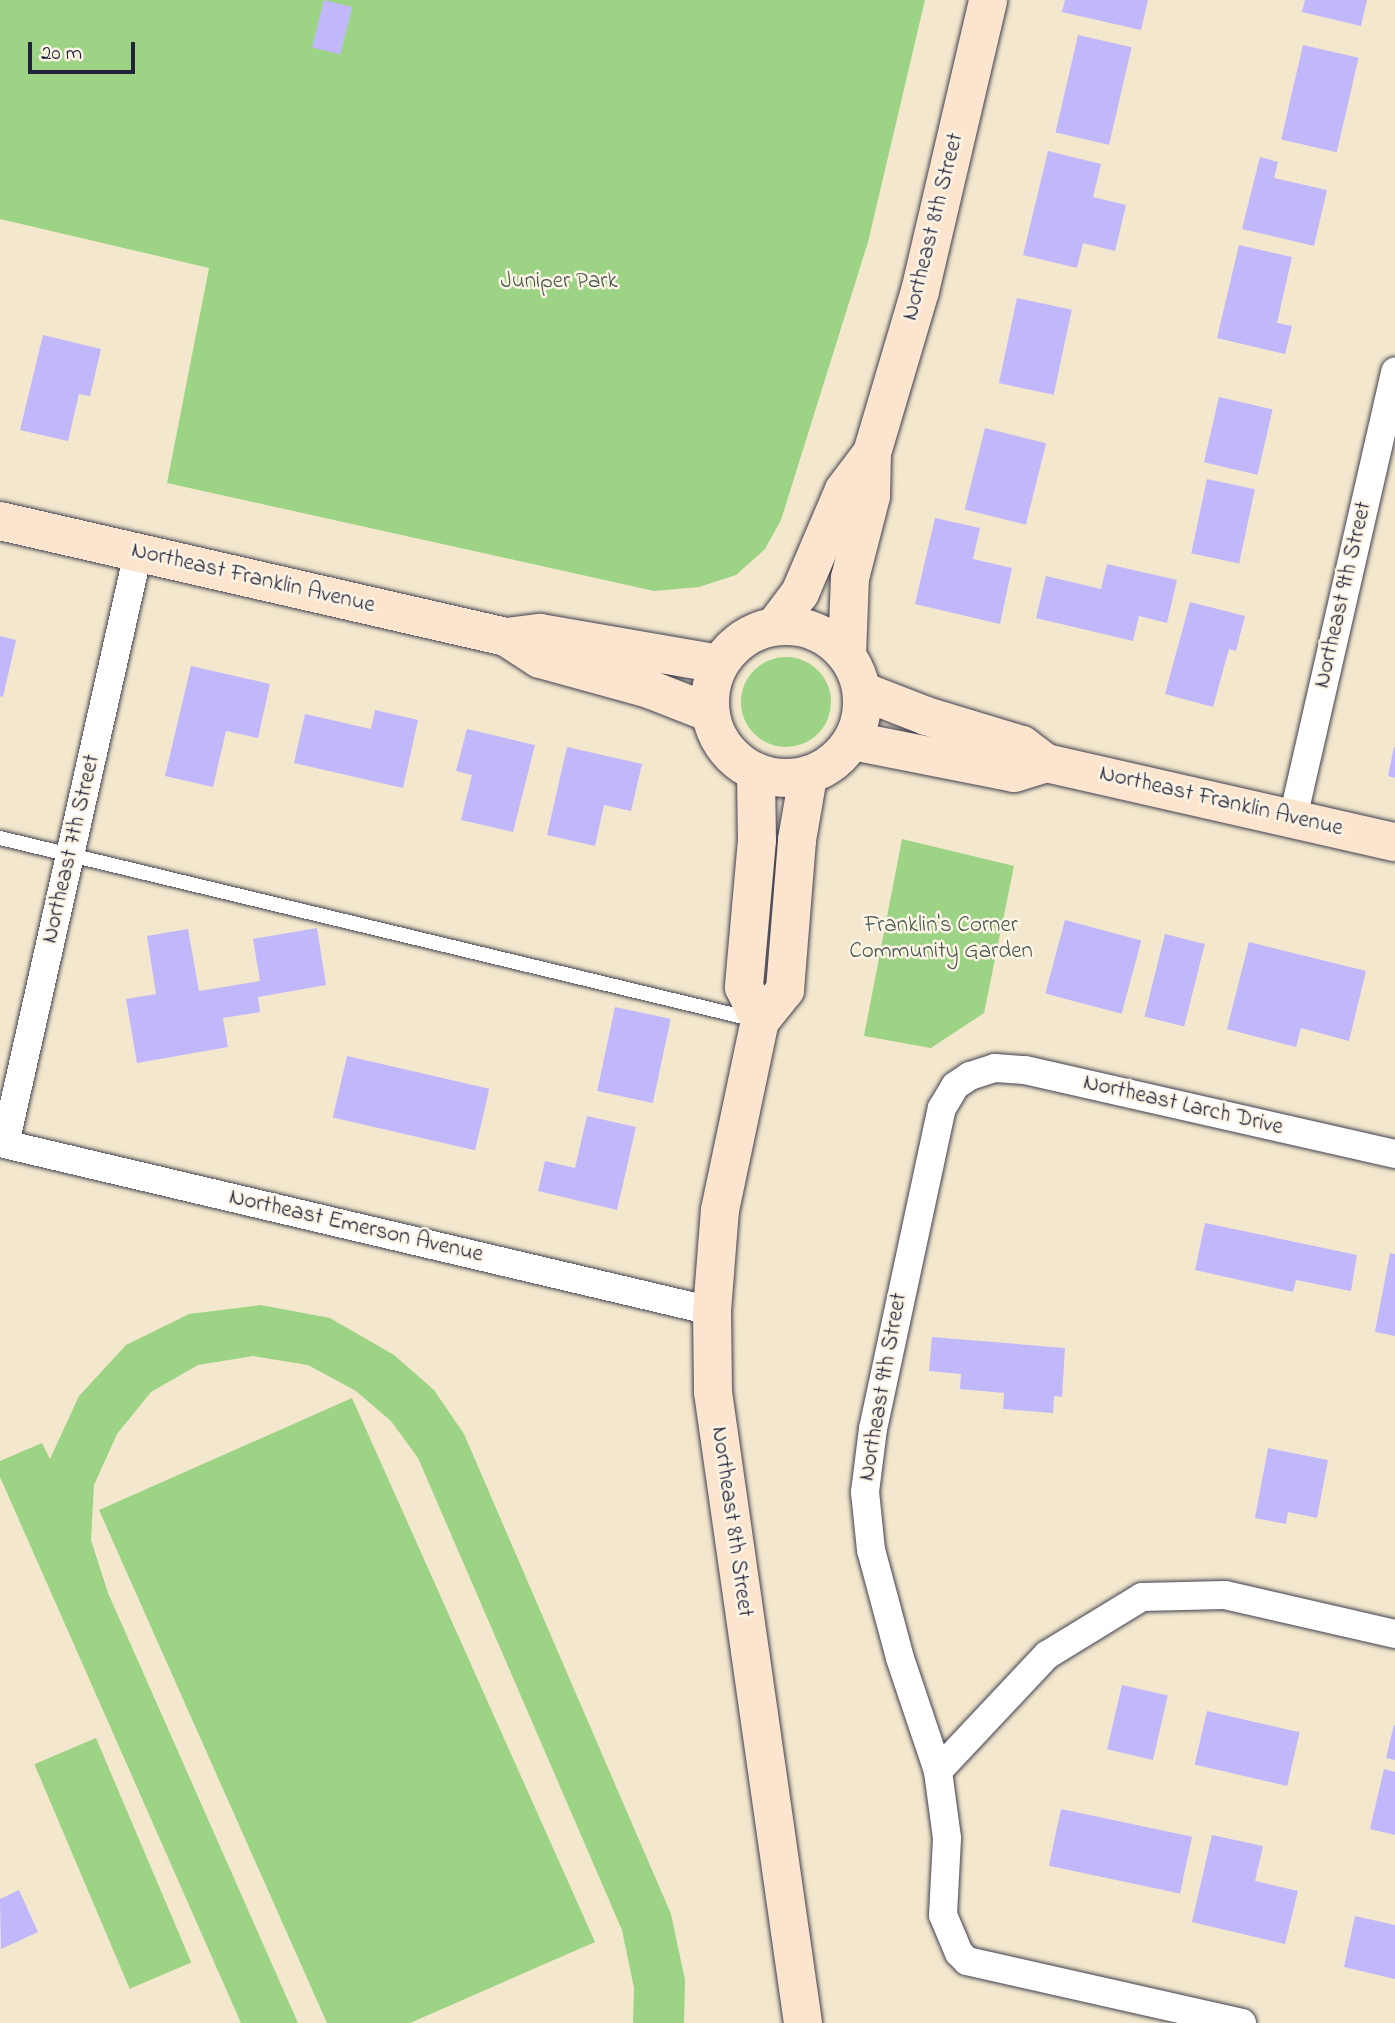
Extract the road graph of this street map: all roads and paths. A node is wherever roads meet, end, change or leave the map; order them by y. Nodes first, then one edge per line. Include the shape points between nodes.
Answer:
1 (988, 0) edge
2 (1395, 372) edge
3 (872, 453) junction
4 (0, 522) edge
5 (138, 553) junction
6 (775, 626) junction
7 (506, 637) junction
8 (847, 655) junction
9 (719, 664) junction
10 (862, 691) junction
11 (710, 713) junction
12 (853, 741) junction
13 (1046, 762) junction
14 (756, 772) junction
15 (808, 776) junction
16 (1293, 818) junction
17 (0, 838) edge
18 (1395, 842) edge
19 (71, 855) junction
20 (760, 1021) junction
21 (970, 1076) joint
22 (2, 1144) edge
23 (1395, 1154) edge
24 (712, 1311) junction
25 (1395, 1634) edge
26 (938, 1772) junction
27 (803, 2023) edge
28 (1242, 2023) edge

1 - 3 street, Northeast 8th Street via 920,291
2 - 16 street, Northeast 9th Street
3 - 6 street, Northeast 8th Street via 844,490 800,593
3 - 8 street, Northeast 8th Street via 872,496 850,578
4 - 5 street, Northeast Franklin Avenue
5 - 7 street, Northeast Franklin Avenue
5 - 19 street, Northeast 7th Street
6 - 8 street via 816,631
6 - 9 street via 753,632 734,645
7 - 9 street, Northeast Franklin Avenue via 540,633
7 - 11 street, Northeast Franklin Avenue via 540,659 649,689
8 - 10 street
9 - 11 street via 710,687
10 - 12 street via 862,717
10 - 13 street, Northeast Franklin Avenue via 1023,745
11 - 14 street via 718,738 733,758
12 - 13 street via 1014,773
12 - 15 street via 826,768
13 - 16 street, Northeast Franklin Avenue
14 - 15 street via 781,778
14 - 20 street via 757,840 744,987
15 - 20 street, Northeast 8th Street via 797,840 785,990
16 - 18 street, Northeast Franklin Avenue
17 - 19 lane
19 - 20 lane
19 - 22 street, Northeast 7th Street
20 - 24 street, Northeast 8th Street via 720,1210
21 - 23 street, Northeast Larch Drive via 995,1068 1025,1070
21 - 26 street, Northeast 9th Street via 955,1086 942,1108 873,1429 865,1492 871,1549 900,1658
22 - 24 street, Northeast Emerson Avenue
24 - 27 street, Northeast 8th Street via 713,1392
25 - 26 street via 1225,1595 1142,1597 1047,1655
26 - 28 street, Northeast 9th Street via 947,1838 943,1915 967,1961

